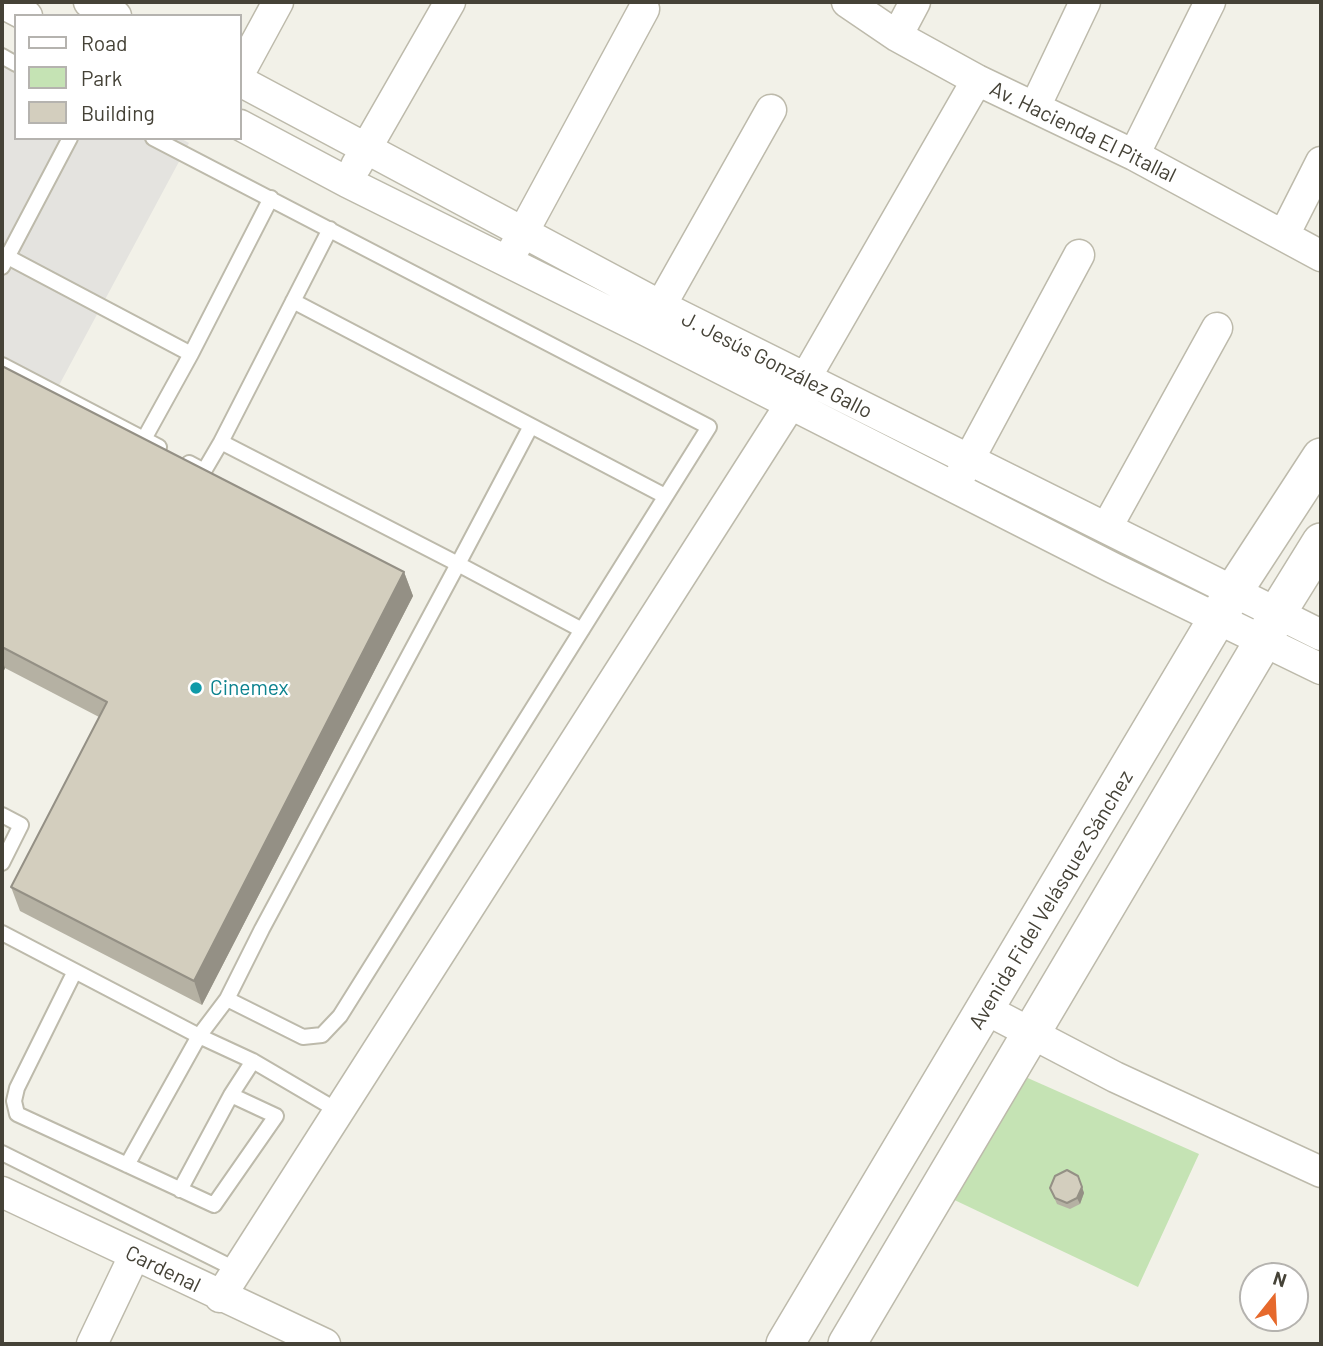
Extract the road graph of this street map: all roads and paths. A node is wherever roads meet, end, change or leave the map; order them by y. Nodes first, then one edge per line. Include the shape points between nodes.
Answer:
1 (89, 2) edge
2 (278, 2) edge
3 (450, 2) edge
4 (847, 2) edge
5 (915, 2) edge
6 (1085, 2) edge
7 (1210, 2) edge
8 (2, 3) edge
9 (644, 9) dead end
10 (23, 14) edge
11 (112, 14) edge
12 (897, 36) junction
13 (242, 68) edge
14 (976, 80) junction
15 (242, 81) edge
16 (1035, 107) junction
17 (771, 110) dead end
18 (242, 126) edge
19 (69, 140) edge
20 (157, 140) edge
21 (366, 149) junction
22 (1135, 155) junction
23 (1321, 162) edge
24 (347, 182) junction
25 (271, 198) junction
26 (330, 229) junction
27 (522, 233) junction
28 (1284, 234) junction
29 (1079, 255) dead end
30 (1321, 257) edge
31 (4, 259) edge
32 (508, 262) junction
33 (293, 301) junction
34 (654, 318) junction
35 (1217, 328) dead end
36 (191, 354) junction
37 (2, 365) edge
38 (805, 379) junction
39 (790, 405) junction
40 (531, 426) junction
41 (144, 439) junction
42 (221, 442) junction
43 (1321, 457) edge
44 (968, 461) junction
45 (954, 488) junction
46 (665, 496) junction
47 (1107, 527) junction
48 (1321, 542) edge
49 (458, 564) junction
50 (1226, 606) junction
51 (1270, 626) junction
52 (582, 629) junction
53 (1321, 635) edge
54 (1321, 669) edge
55 (2, 815) edge
56 (2, 863) edge
57 (2, 933) edge
58 (75, 971) junction
59 (228, 999) junction
60 (985, 1009) junction
61 (1030, 1032) junction
62 (199, 1036) junction
63 (253, 1061) junction
64 (231, 1095) junction
65 (340, 1112) junction
66 (2, 1153) edge
67 (127, 1165) junction
68 (1321, 1172) edge
69 (180, 1190) junction
70 (2, 1192) edge
71 (134, 1255) junction
72 (237, 1270) junction
73 (220, 1297) junction
74 (92, 1344) edge
75 (325, 1344) edge
76 (785, 1344) edge
77 (847, 1344) edge

1 - 11 street
2 - 13 street
3 - 21 street
4 - 12 street, Av. Hacienda El Pitallal
5 - 12 street
6 - 16 street
7 - 22 street
8 - 10 street
9 - 27 street
12 - 14 street, Av. Hacienda El Pitallal
14 - 16 street, Av. Hacienda El Pitallal
14 - 38 street
15 - 21 street, J. Jesús González Gallo
16 - 22 street, Av. Hacienda El Pitallal
17 - 34 street
18 - 24 street, J. Jesús González Gallo
19 - 31 lane
20 - 25 lane
21 - 24 street
21 - 27 street, J. Jesús González Gallo
22 - 28 street, Av. Hacienda El Pitallal
23 - 28 street
24 - 32 street, J. Jesús González Gallo
25 - 26 lane
25 - 36 lane
26 - 33 lane
26 - 46 lane via 709,426
27 - 32 street
27 - 34 street, J. Jesús González Gallo
28 - 30 street, Av. Hacienda El Pitallal
29 - 44 street
31 - 36 lane
32 - 34 street, J. Jesús González Gallo
33 - 40 lane
33 - 42 lane
34 - 38 street, J. Jesús González Gallo
34 - 39 street, J. Jesús González Gallo
35 - 47 street
36 - 41 lane
37 - 41 lane
38 - 39 street
38 - 44 street, J. Jesús González Gallo
39 - 45 street, J. Jesús González Gallo
39 - 65 street
40 - 46 lane
40 - 49 lane
41 - 42 lane via 204,471
42 - 49 lane
43 - 50 street, Avenida Fidel Velásquez Sánchez
44 - 45 street
44 - 47 street, J. Jesús González Gallo
45 - 50 street, J. Jesús González Gallo
46 - 52 lane
47 - 50 street, J. Jesús González Gallo
48 - 51 street
49 - 52 lane
49 - 59 lane via 261,929
50 - 51 street, J. Jesús González Gallo
50 - 60 street, Avenida Fidel Velásquez Sánchez
51 - 53 street, J. Jesús González Gallo
51 - 54 street, J. Jesús González Gallo
51 - 61 street
52 - 59 lane via 340,1016 322,1035 303,1037
55 - 56 lane via 21,825
57 - 58 lane
58 - 62 lane
58 - 67 lane via 17,1088 17,1114
59 - 62 lane
60 - 61 street
60 - 76 street, Avenida Fidel Velásquez Sánchez
61 - 68 street via 1115,1077
61 - 77 street
62 - 63 lane
62 - 67 lane
63 - 64 lane
63 - 65 lane
64 - 69 lane
64 - 69 lane via 276,1116 214,1205
65 - 72 street
66 - 72 lane
67 - 69 lane
70 - 71 street, Cardenal
71 - 73 street, Cardenal
71 - 74 street
72 - 73 street
73 - 75 street, Cardenal

